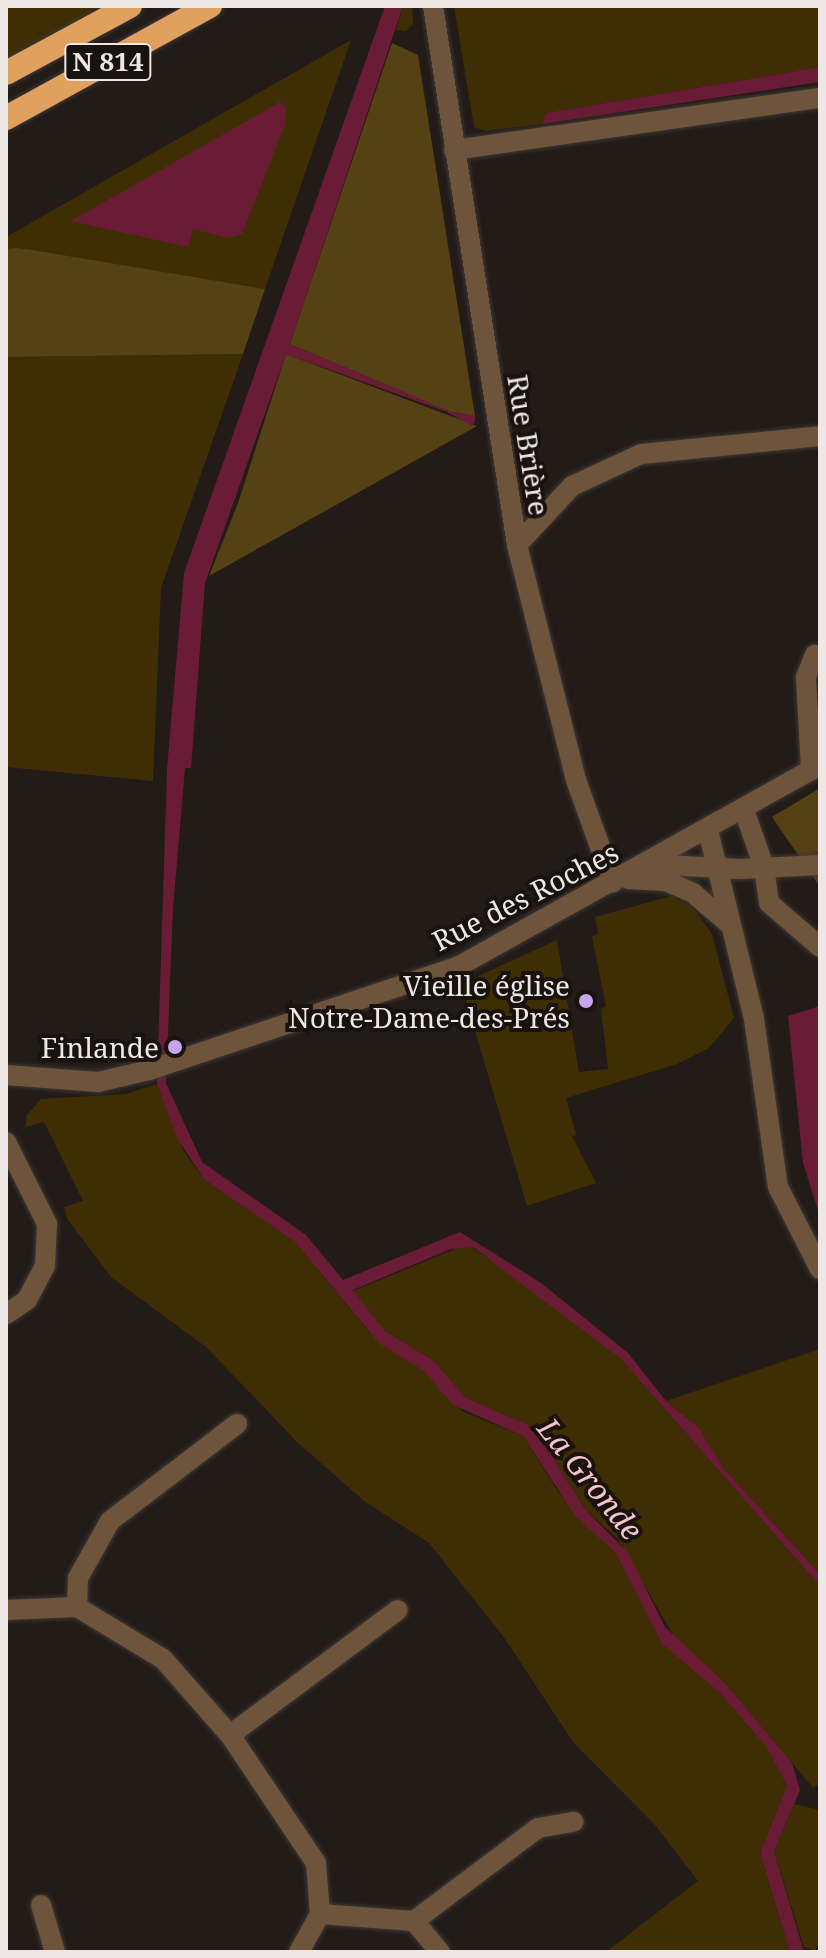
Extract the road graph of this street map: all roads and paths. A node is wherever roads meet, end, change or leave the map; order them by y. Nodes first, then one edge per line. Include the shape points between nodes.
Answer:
1 (130, 6) edge
2 (210, 6) edge
3 (433, 6) edge
4 (6, 73) edge
5 (820, 98) edge
6 (6, 118) edge
7 (454, 150) junction
8 (820, 436) edge
9 (517, 545) junction
10 (815, 655) dead end
11 (815, 768) edge
12 (744, 810) junction
13 (708, 830) junction
14 (647, 864) junction
15 (820, 865) edge
16 (764, 867) junction
17 (716, 868) junction
18 (617, 881) junction
19 (728, 923) junction
20 (820, 947) edge
21 (6, 1075) edge
22 (6, 1142) edge
23 (820, 1269) edge
24 (6, 1314) edge
25 (237, 1424) dead end
26 (77, 1607) junction
27 (6, 1610) edge
28 (398, 1610) dead end
29 (230, 1735) junction
30 (573, 1822) dead end
31 (41, 1905) dead end
32 (320, 1914) junction
33 (414, 1921) junction
34 (55, 1952) edge
35 (299, 1952) edge
36 (440, 1952) edge

1 - 4 highway, N 814
2 - 6 highway, N 814
3 - 7 street, Rue Brière
5 - 7 street
7 - 9 street, Rue Brière
8 - 9 street via 641,454 572,486
9 - 18 street, Rue Brière via 576,780
10 - 11 street via 806,677
11 - 12 street, Rue des Roches
12 - 13 street, Rue des Roches
12 - 16 street
13 - 14 street, Rue des Roches
13 - 17 street
14 - 17 street
14 - 18 street, Rue des Roches
15 - 16 street
16 - 17 street
16 - 20 street via 769,903
17 - 19 street
18 - 19 street via 666,881 693,893
18 - 21 street, Rue des Roches via 459,966 162,1066 98,1082
19 - 23 street via 754,1019 778,1187
22 - 24 street via 47,1224 45,1266 27,1300
25 - 26 street via 110,1521 78,1578
26 - 27 street
26 - 29 street via 163,1659
28 - 29 street
29 - 32 street via 316,1863
30 - 33 street via 538,1828
31 - 34 street
32 - 33 street
32 - 35 street
33 - 36 street

